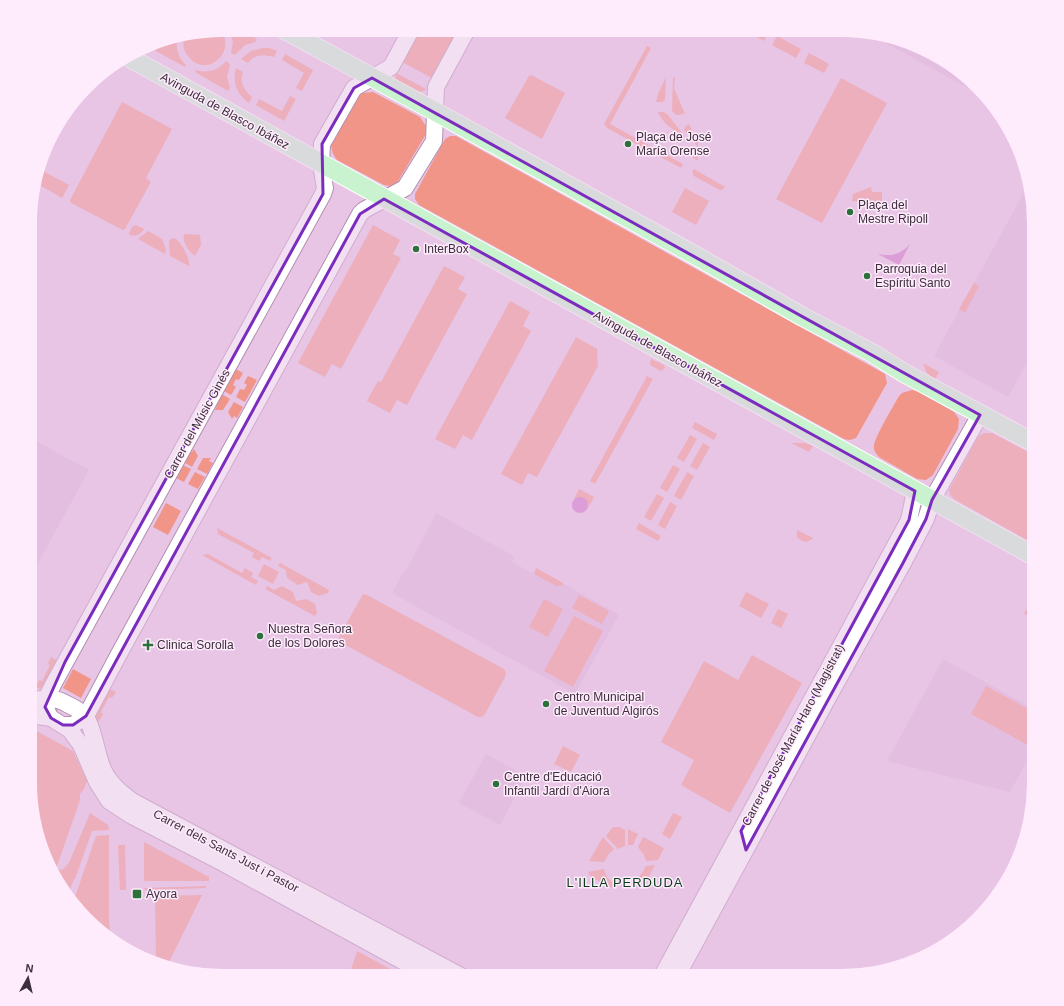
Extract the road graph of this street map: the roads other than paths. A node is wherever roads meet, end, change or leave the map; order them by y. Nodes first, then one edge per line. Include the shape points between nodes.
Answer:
1 (298, 37) edge
2 (407, 37) edge
3 (463, 37) edge
4 (134, 60) edge
5 (372, 78) junction
6 (434, 111) junction
7 (321, 164) junction
8 (384, 199) junction
9 (980, 415) junction
10 (1027, 440) edge
11 (915, 491) junction
12 (932, 500) junction
13 (1027, 552) edge
14 (825, 675) junction
15 (830, 694) junction
16 (39, 700) edge
17 (90, 710) junction
18 (37, 716) edge
19 (57, 722) junction
20 (741, 831) junction
21 (746, 850) junction
22 (417, 969) edge
23 (448, 969) edge
24 (666, 969) edge
25 (681, 969) edge

1 - 5 main road
2 - 5 street via 391,67
3 - 6 street via 436,87
4 - 7 main road, Avinguda de Blasco Ibáñez
5 - 6 main road
5 - 7 street via 354,88 322,144
6 - 8 street via 434,140 405,188
6 - 9 main road
7 - 8 main road, Avinguda de Blasco Ibáñez
7 - 16 street, Carrer del Músic Ginés via 325,188 323,194 55,681
8 - 11 main road, Avinguda de Blasco Ibáñez
8 - 17 street via 360,214
9 - 10 main road
9 - 12 street
11 - 12 main road, Avinguda de Blasco Ibáñez
11 - 14 street, Carrer de José María Haro (Magistrat) via 909,520
12 - 13 main road, Avinguda de Blasco Ibáñez
12 - 15 street, Carrer de José María Haro (Magistrat) via 920,531
14 - 15 street via 830,680
14 - 20 street, Carrer de José María Haro (Magistrat)
15 - 21 street, Carrer de José María Haro (Magistrat)
16 - 17 street via 64,702 78,710
16 - 19 street
17 - 19 street via 74,725
17 - 23 street, Carrer dels Sants Just i Pastor via 103,769 117,789 132,801
18 - 19 street
19 - 22 street, Carrer dels Sants Just i Pastor via 70,730 81,745 97,782 109,801 132,816
20 - 21 street via 745,838
20 - 24 street, Carrer de José María Haro (Magistrat)
21 - 25 street, Carrer de José María Haro (Magistrat)

